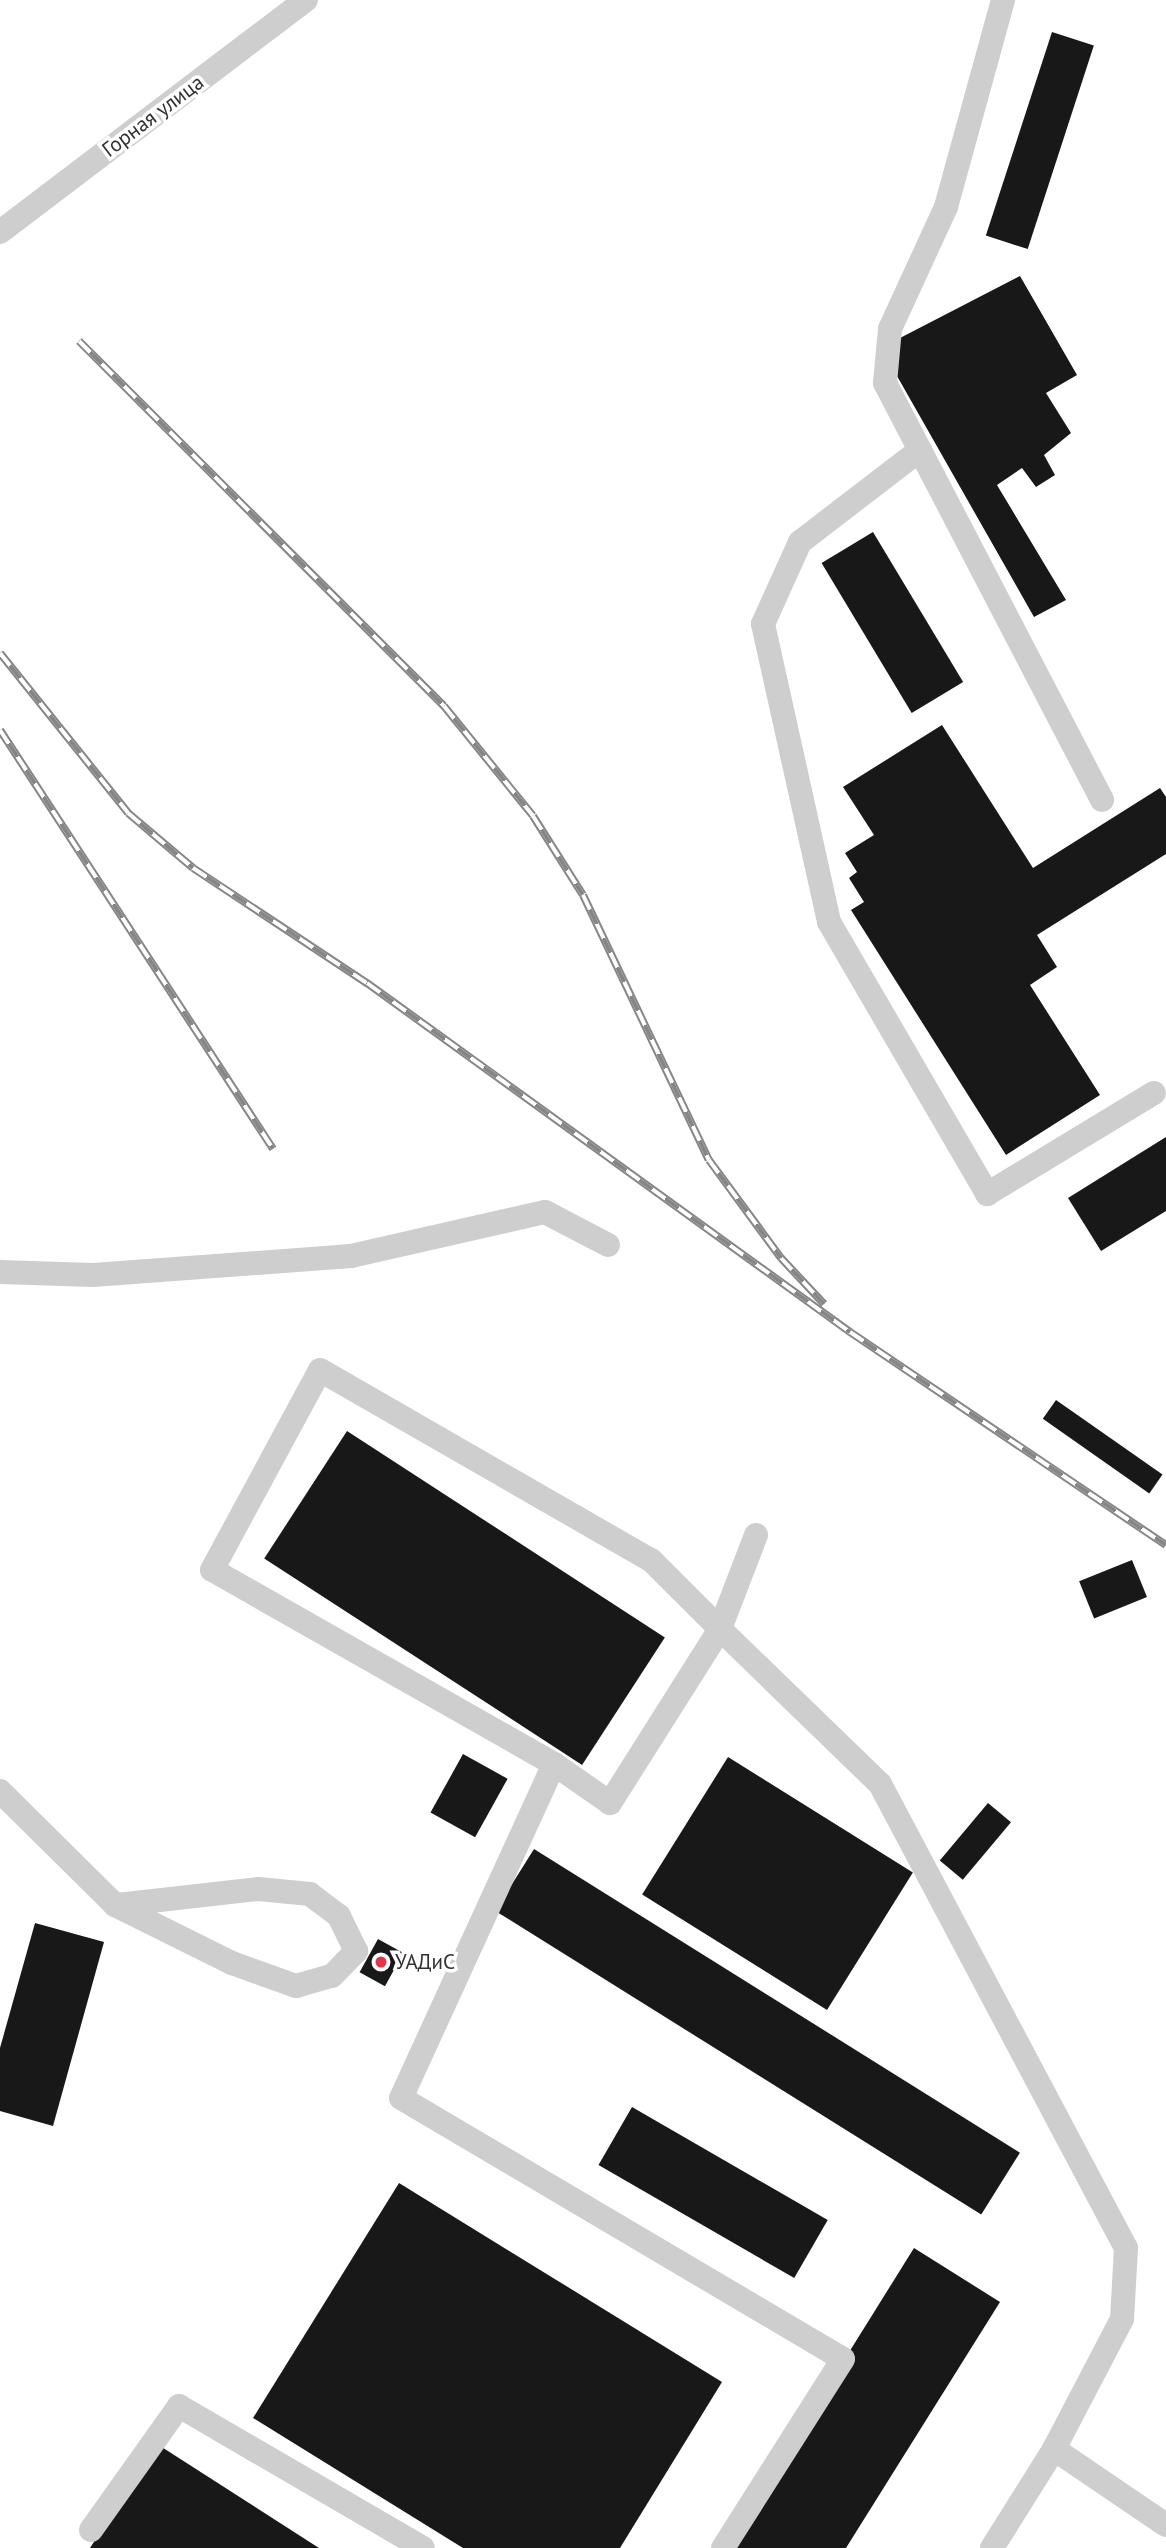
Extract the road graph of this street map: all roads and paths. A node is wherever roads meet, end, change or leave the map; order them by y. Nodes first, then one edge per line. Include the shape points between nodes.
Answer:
1 (306, 0) edge
2 (1003, 0) edge
3 (0, 232) edge
4 (920, 450) junction
5 (1102, 800) dead end
6 (1154, 1093) dead end
7 (608, 1245) dead end
8 (0, 1272) edge
9 (756, 1535) dead end
10 (720, 1629) junction
11 (554, 1764) junction
12 (0, 1791) edge
13 (115, 1905) junction
14 (1054, 2449) junction
15 (1166, 2525) edge
16 (92, 2530) dead end
17 (423, 2548) edge
18 (723, 2548) edge
19 (992, 2548) edge

1 - 3 street, Горная улица
2 - 4 street via 946,207 890,329 885,383
4 - 5 street
4 - 6 street via 800,542 763,624 829,922 987,1194
7 - 8 street via 545,1212 351,1256 93,1275
9 - 10 street
10 - 11 street via 610,1803
10 - 11 street via 651,1560 320,1370 212,1570
10 - 14 street via 880,1784 1126,2248 1122,2319
11 - 18 street via 401,2098 843,2359
12 - 13 street
13 - 13 street via 232,1963 296,1986 332,1976 356,1951 339,1916 310,1894 258,1889
14 - 15 street
14 - 19 street
16 - 17 street via 179,2406

